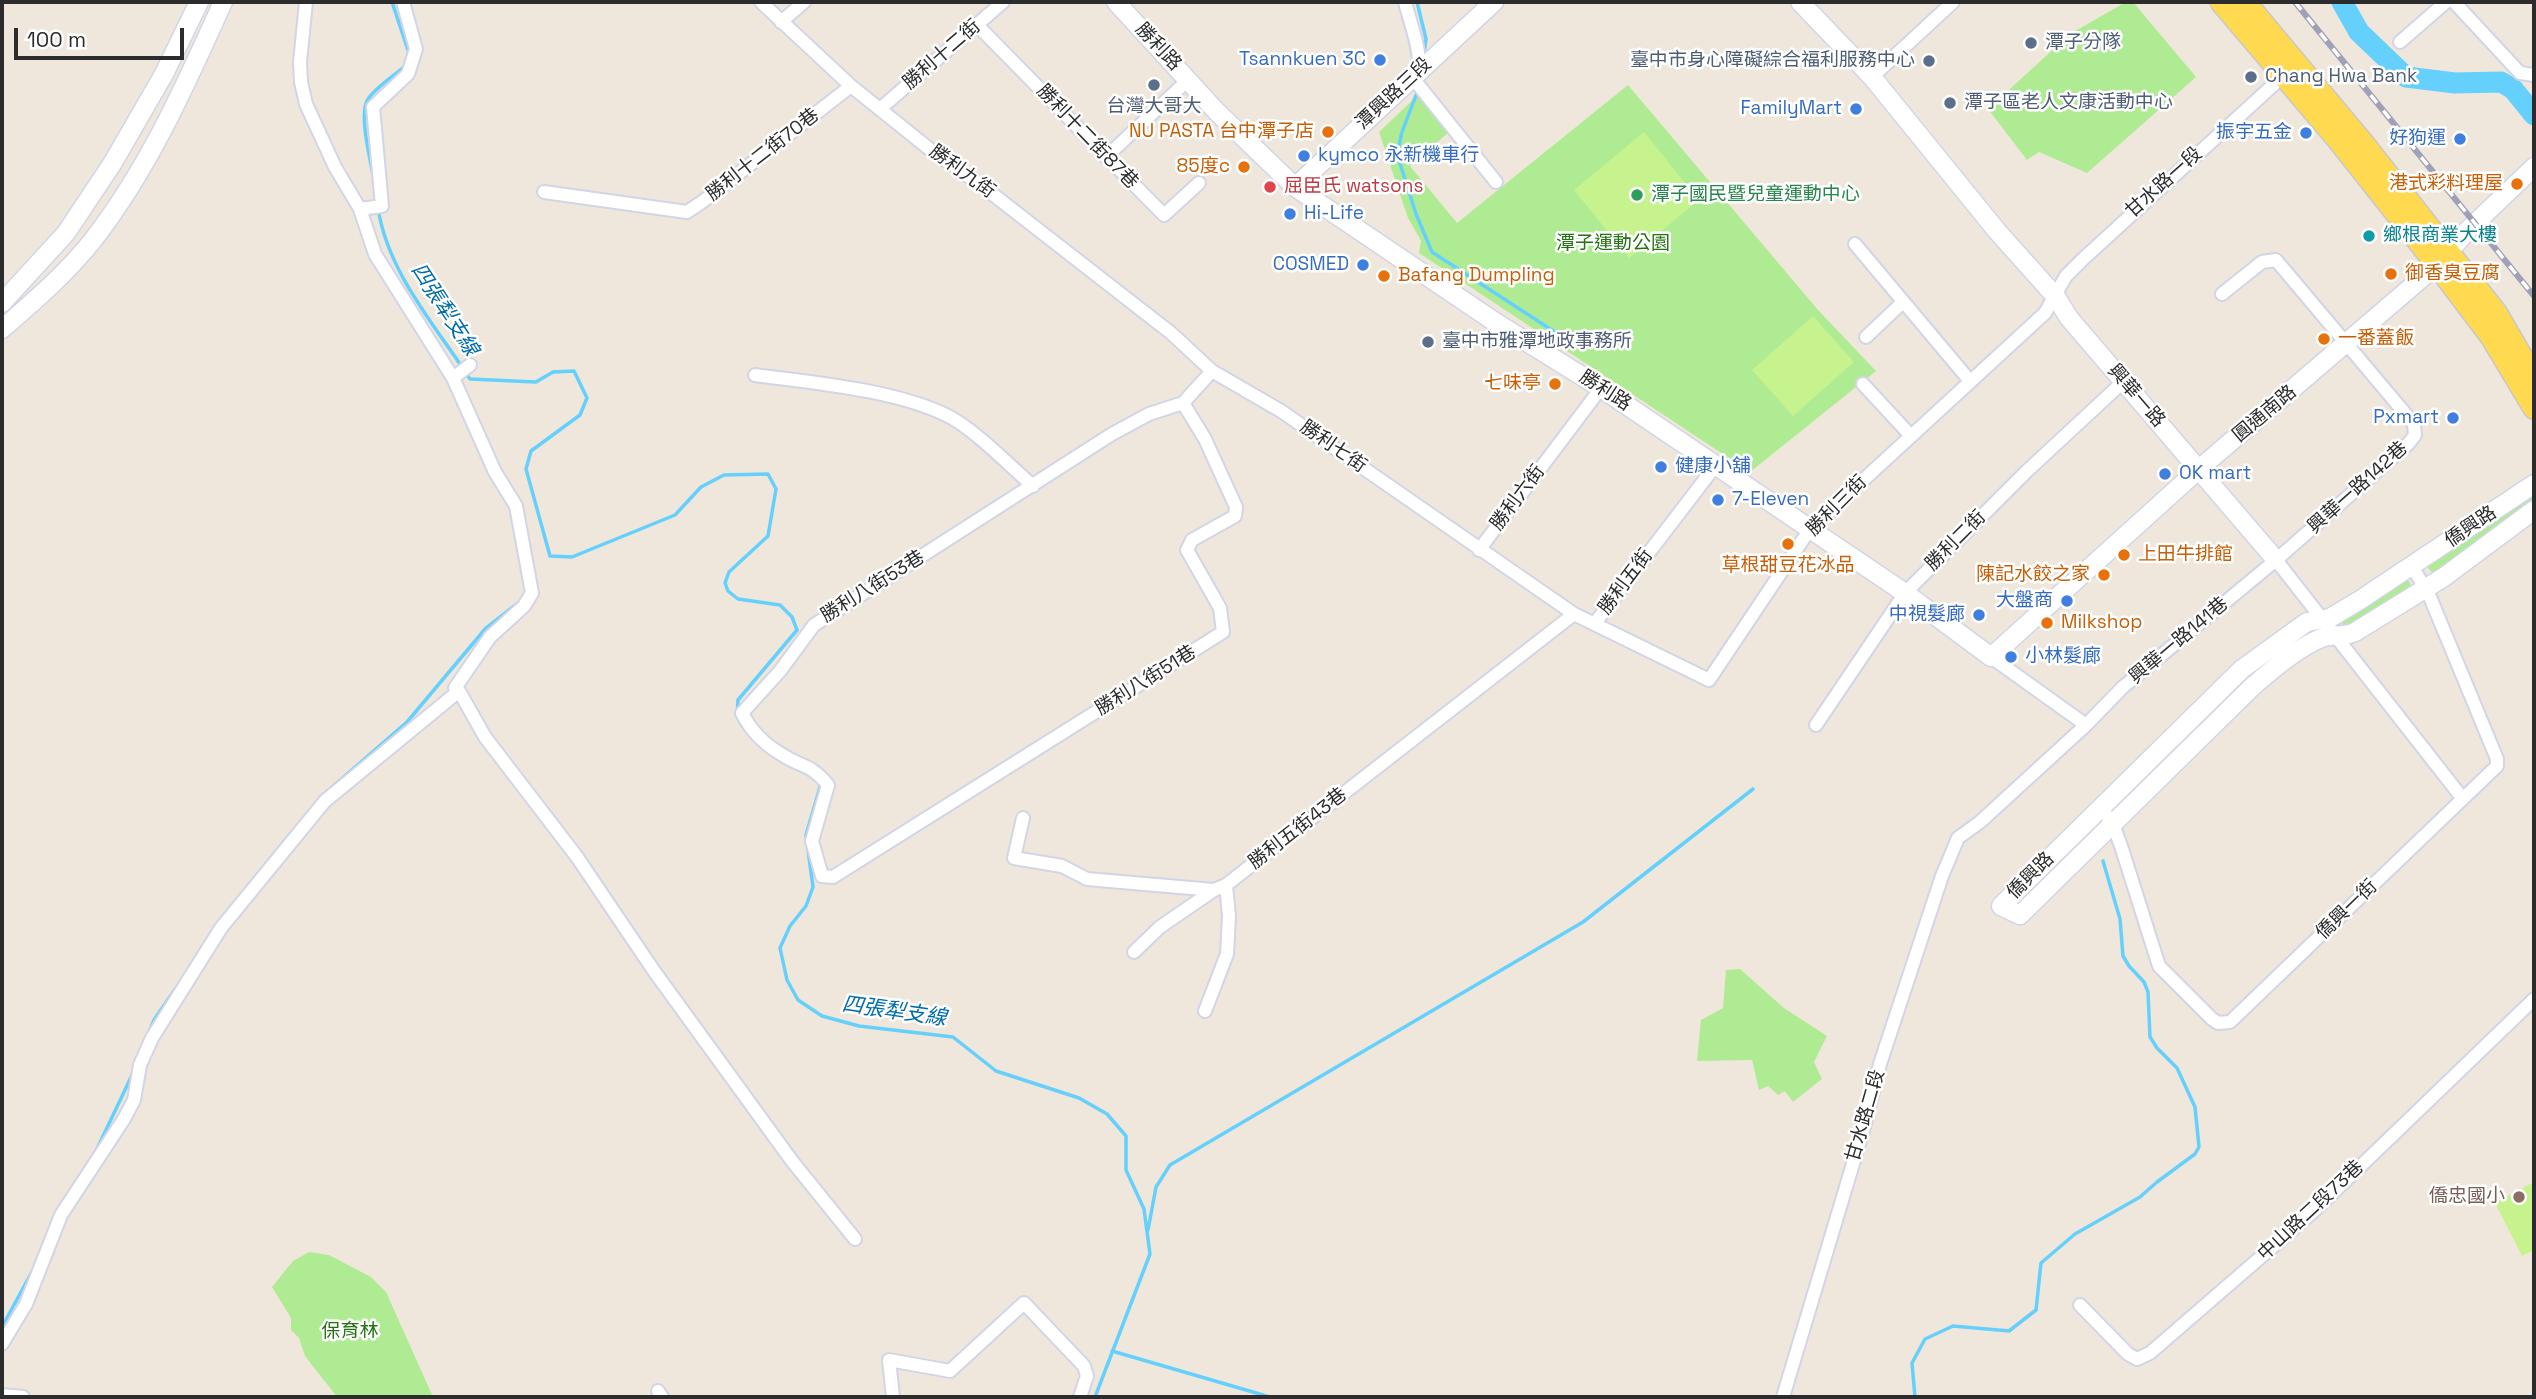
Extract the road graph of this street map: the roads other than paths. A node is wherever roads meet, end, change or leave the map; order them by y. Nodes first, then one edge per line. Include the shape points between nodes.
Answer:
1 (199, 2) edge
2 (223, 2) edge
3 (306, 2) edge
4 (403, 2) edge
5 (761, 2) edge
6 (804, 2) edge
7 (1003, 2) edge
8 (1116, 2) edge
9 (1405, 2) edge
10 (1494, 2) edge
11 (1800, 2) edge
12 (1953, 2) edge
13 (2221, 2) edge
14 (2245, 2) edge
15 (2446, 2) edge
16 (2454, 2) edge
17 (781, 22) junction
18 (977, 25) junction
19 (2400, 42) dead end
20 (2534, 75) edge
21 (1422, 77) junction
22 (1872, 77) junction
23 (2282, 77) junction
24 (1188, 80) junction
25 (851, 86) junction
26 (881, 108) junction
27 (1106, 157) junction
28 (2534, 167) edge
29 (1496, 182) dead end
30 (1199, 183) dead end
31 (1295, 187) junction
32 (544, 192) dead end
33 (360, 209) junction
34 (1855, 244) dead end
35 (2443, 259) junction
36 (2222, 293) dead end
37 (2056, 297) junction
38 (1903, 302) junction
39 (2, 303) edge
40 (2, 330) edge
41 (1866, 337) dead end
42 (2348, 343) junction
43 (470, 365) dead end
44 (1212, 371) junction
45 (755, 375) dead end
46 (453, 378) junction
47 (2534, 378) edge
48 (1970, 381) junction
49 (2124, 381) junction
50 (1863, 384) dead end
51 (1601, 388) junction
52 (1182, 403) junction
53 (2534, 408) edge
54 (1910, 436) junction
55 (1716, 465) junction
56 (2199, 469) junction
57 (1385, 483) joint
58 (2534, 484) edge
59 (1033, 486) junction
60 (2534, 510) edge
61 (1810, 529) junction
62 (1479, 550) junction
63 (2276, 560) junction
64 (2412, 566) junction
65 (2425, 589) junction
66 (1905, 593) junction
67 (1574, 614) junction
68 (2323, 620) junction
69 (1595, 623) junction
70 (2335, 636) junction
71 (1992, 657) junction
72 (459, 691) junction
73 (1816, 725) dead end
74 (2086, 725) junction
75 (2463, 799) junction
76 (2101, 807) junction
77 (1023, 818) dead end
78 (2113, 824) junction
79 (1958, 838) joint
80 (833, 877) joint
81 (1220, 888) junction
82 (1134, 952) dead end
83 (2534, 999) edge
84 (1205, 1011) dead end
85 (855, 1239) dead end
86 (2080, 1306) dead end
87 (2, 1345) edge
88 (2, 1395) edge
89 (23, 1397) edge
90 (893, 1397) edge
91 (1080, 1397) edge
92 (1783, 1397) edge

1 - 39 street via 112,164 66,233
2 - 40 street via 141,171 92,240
3 - 33 street via 300,62 306,104
4 - 33 street via 416,49 408,74 373,107 383,206
5 - 17 street, 勝利九街
6 - 17 street
7 - 18 street, 勝利十二街
8 - 24 street, 勝利路
9 - 21 street
10 - 21 street, 潭興路三段
11 - 22 street, 興華一路
12 - 22 street
13 - 23 main road
14 - 35 main road via 2363,143 2433,235
15 - 19 street
16 - 20 street via 2520,72
17 - 25 street, 勝利九街
18 - 26 street, 勝利十二街
18 - 27 street, 勝利十二街87巷
21 - 29 street
21 - 31 street, 潭興路三段
22 - 37 street, 興華一路
23 - 35 main road
23 - 37 street, 甘水路一段 via 2105,237 2066,276
24 - 27 street
24 - 31 street, 勝利路
25 - 26 street, 勝利九街
25 - 32 street, 勝利十二街70巷 via 687,212
26 - 44 street, 勝利九街 via 1171,333
27 - 30 street, 勝利十二街87巷 via 1164,215
28 - 35 street, 圓通南路
31 - 51 street, 勝利路 via 1494,322
33 - 46 street via 375,254
34 - 38 street
35 - 42 street, 圓通南路
35 - 47 main road via 2497,314
35 - 53 main road
36 - 42 street via 2262,262 2276,260
37 - 48 street, 勝利三街 via 2045,313
37 - 49 street, 興華一路
38 - 41 street
38 - 48 street
42 - 56 street, 圓通南路
42 - 63 street, 興華一路142巷 via 2414,424 2415,435
43 - 46 street
44 - 52 street, 勝利八街53巷
44 - 57 street, 勝利七街 via 1281,411
45 - 59 street via 847,388 927,408 951,418
46 - 72 street via 495,472 516,506 532,582 524,606 490,637 455,688
48 - 54 street, 勝利三街
49 - 56 street, 興華一路
49 - 66 street, 勝利二街
50 - 54 street
51 - 55 street, 勝利路
51 - 62 street, 勝利六街
52 - 59 street, 勝利八街53巷 via 1112,434
52 - 80 street, 勝利八街51巷 via 1205,439 1236,507 1235,516 1192,540 1187,550 1220,608 1223,632
54 - 61 street, 勝利三街
55 - 61 street, 勝利路
55 - 69 street, 勝利五街
56 - 63 street, 興華一路
56 - 71 street, 圓通南路
57 - 62 street, 勝利六街
58 - 64 street, 僑興路
59 - 80 street, 勝利八街53巷 via 814,625 742,713 752,732 782,755 816,770 828,785 812,841 822,876
60 - 65 street, 僑興路
61 - 66 street, 勝利路
61 - 69 street, 勝利三街 via 1709,680
62 - 67 street, 勝利五街
63 - 68 street, 興華一路
63 - 74 street, 興華一路141巷 via 2123,687
64 - 65 street, 僑興一街
64 - 68 street, 僑興路
65 - 70 street, 僑興路 via 2353,633
65 - 75 street, 僑興一街 via 2497,759 2497,766
66 - 71 street, 勝利路
66 - 73 street, 勝利二街
67 - 69 street, 勝利五街
67 - 81 street, 勝利五街43巷
68 - 70 street, 興華一路
68 - 76 street, 僑興路 via 2307,622 2242,668
70 - 75 street, 興華一路
70 - 78 street, 僑興路 via 2316,639 2257,683
71 - 74 street, 勝利路
72 - 85 street via 485,737 577,857 654,971 792,1161
72 - 87 street via 325,801 221,928 152,1038 140,1065 134,1100 61,1215 26,1304
74 - 79 street, 興華一路141巷
75 - 78 street, 僑興一街 via 2230,1023 2213,1019 2159,966
76 - 78 street, 僑興一街
76 - 78 street, 僑興路 via 2001,906 2020,915
77 - 81 street via 1014,858 1062,866 1087,879
79 - 92 street, 甘水路二段 via 1880,1064
81 - 82 street, 勝利五街43巷 via 1160,927
81 - 84 street via 1229,916 1227,954
83 - 86 street, 中山路二段73巷 via 2314,1212 2150,1353 2137,1359 2128,1354
88 - 89 street
90 - 91 street via 889,1360 950,1371 1024,1303 1084,1366 1087,1376

